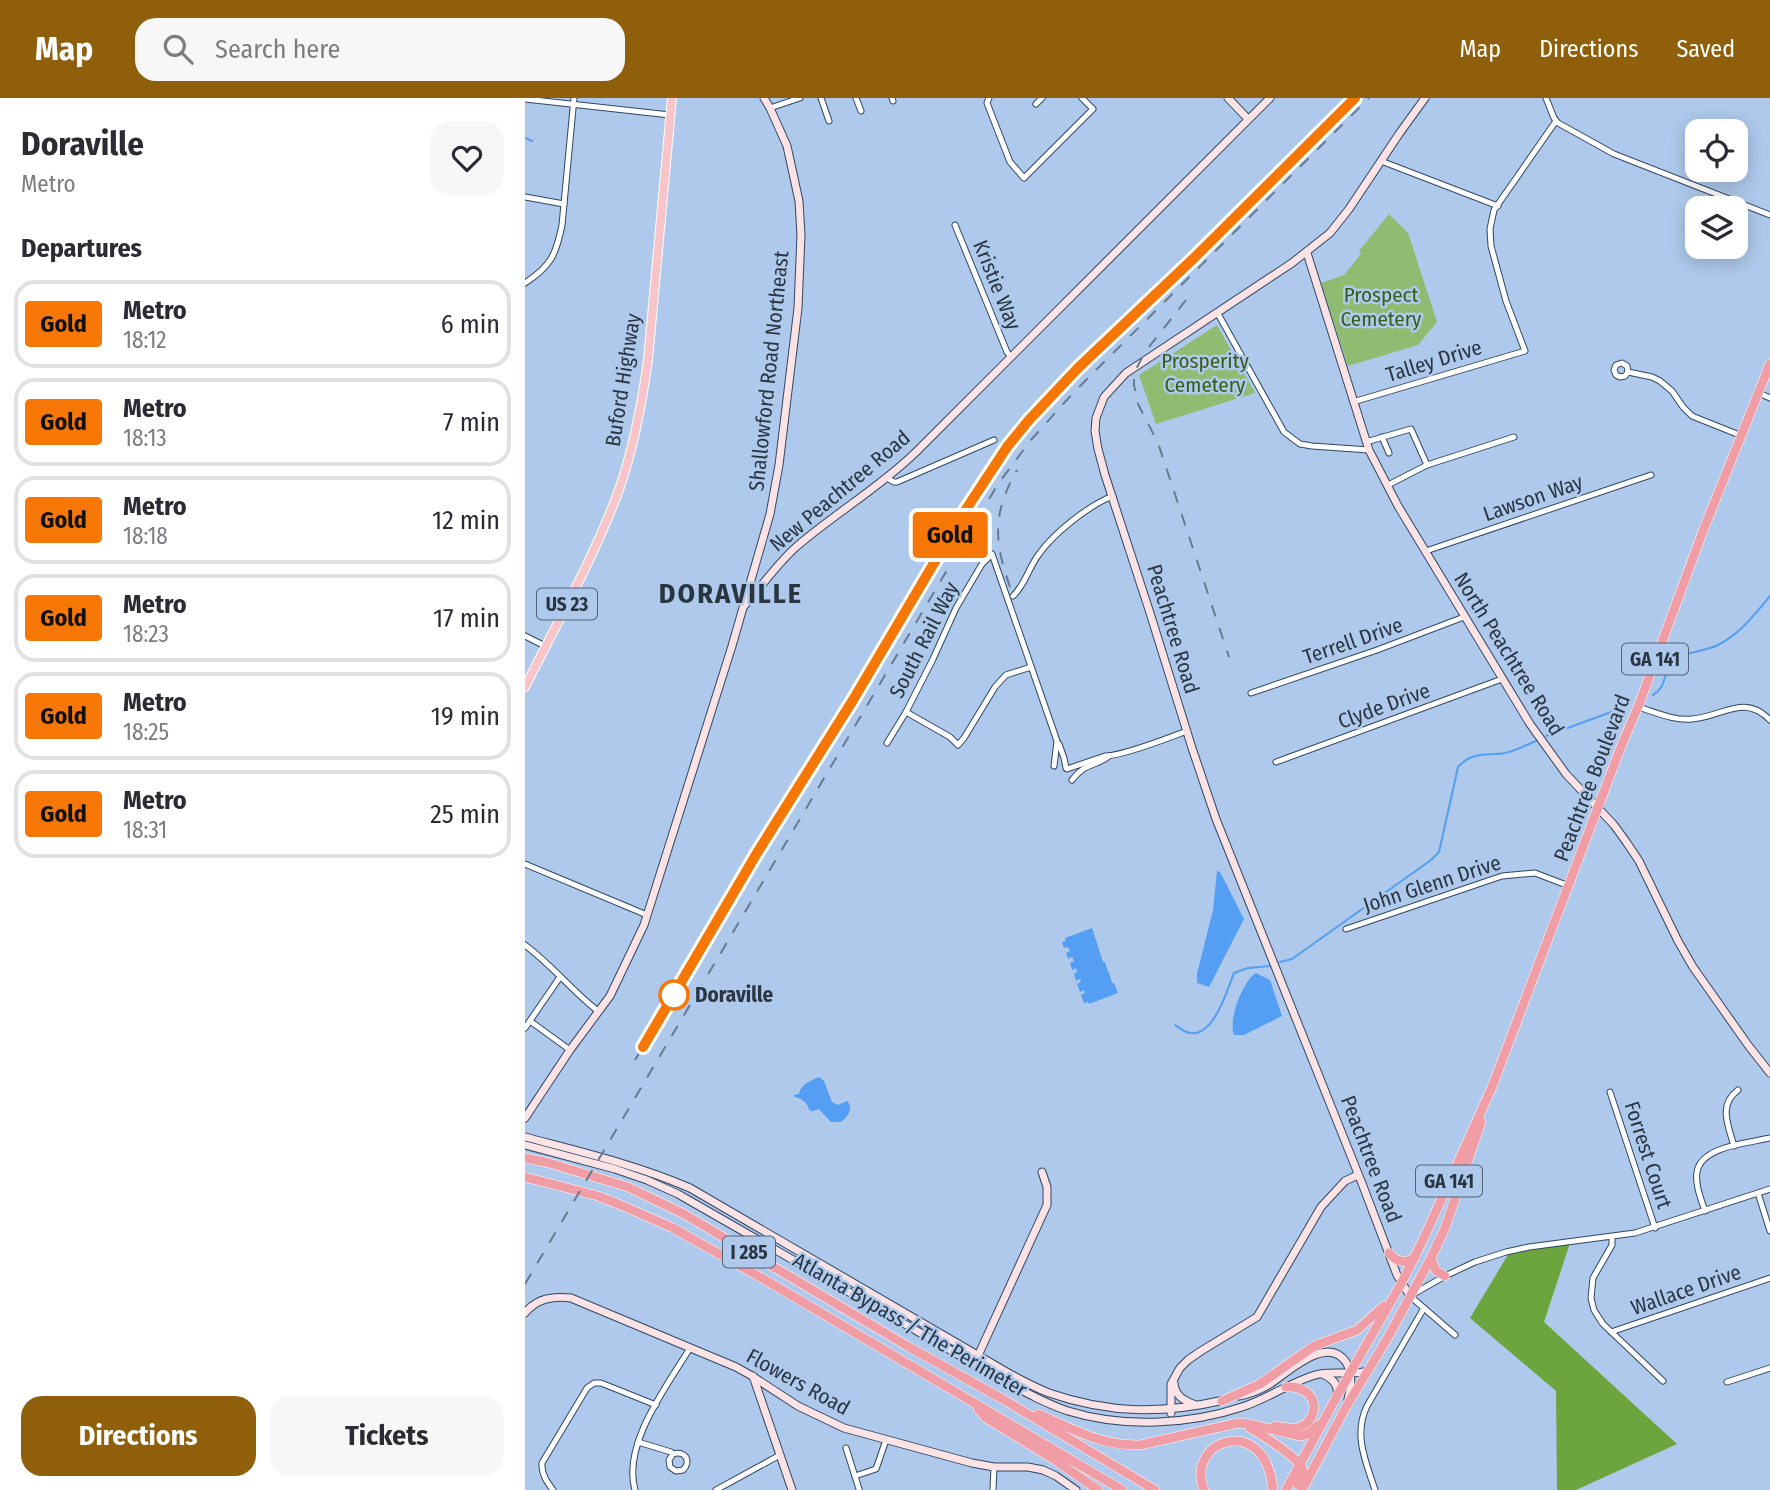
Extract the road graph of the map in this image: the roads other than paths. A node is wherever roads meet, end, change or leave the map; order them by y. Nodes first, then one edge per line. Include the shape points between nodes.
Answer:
1 (672, 98) edge
2 (764, 98) edge
3 (800, 98) edge
4 (821, 98) edge
5 (856, 98) edge
6 (989, 98) edge
7 (1042, 98) edge
8 (1082, 98) edge
9 (1227, 98) edge
10 (1270, 98) edge
11 (1425, 98) edge
12 (1546, 98) edge
13 (525, 99) edge
14 (790, 99) edge
15 (574, 101) edge
16 (1036, 104) dead end
17 (770, 108) junction
18 (861, 111) dead end
19 (670, 115) junction
20 (1248, 119) junction
21 (829, 121) dead end
22 (1556, 121) junction
23 (1381, 161) junction
24 (525, 197) edge
25 (565, 204) junction
26 (1497, 206) junction
27 (1770, 215) edge
28 (955, 225) dead end
29 (1307, 253) junction
30 (525, 283) edge
31 (1217, 312) junction
32 (1011, 357) junction
33 (1770, 363) edge
34 (1628, 372) dead end
35 (1759, 393) junction
36 (1770, 398) edge
37 (1353, 402) junction
38 (1742, 436) junction
39 (1383, 437) junction
40 (1514, 437) dead end
41 (993, 440) dead end
42 (1367, 446) junction
43 (1389, 453) dead end
44 (1427, 466) junction
45 (1651, 475) dead end
46 (887, 478) junction
47 (1388, 485) junction
48 (1113, 496) junction
49 (1426, 551) junction
50 (1013, 596) dead end
51 (743, 608) junction
52 (1464, 617) junction
53 (525, 636) edge
54 (545, 646) junction
55 (1031, 667) junction
56 (1502, 679) junction
57 (525, 687) edge
58 (1251, 692) dead end
59 (1638, 707) junction
60 (906, 712) junction
61 (1770, 720) edge
62 (1187, 731) junction
63 (1057, 741) junction
64 (887, 743) dead end
65 (1109, 756) junction
66 (1276, 762) dead end
67 (1054, 766) dead end
68 (1072, 780) dead end
69 (1598, 808) junction
70 (525, 864) edge
71 (1569, 886) junction
72 (647, 915) junction
73 (1346, 929) dead end
74 (525, 945) edge
75 (560, 977) junction
76 (599, 1012) junction
77 (530, 1021) junction
78 (525, 1028) edge
79 (570, 1050) junction
80 (1770, 1073) edge
81 (1492, 1087) junction
82 (1738, 1090) dead end
83 (1610, 1093) dead end
84 (525, 1118) edge
85 (525, 1137) edge
86 (1770, 1138) edge
87 (525, 1145) edge
88 (1734, 1146) junction
89 (525, 1158) edge
90 (1042, 1172) dead end
91 (1358, 1175) junction
92 (525, 1177) edge
93 (1770, 1189) edge
94 (1758, 1193) junction
95 (1705, 1211) junction
96 (1655, 1228) junction
97 (1770, 1231) edge
98 (1612, 1237) junction
99 (1389, 1254) junction
100 (1415, 1258) junction
101 (1431, 1258) junction
102 (1445, 1276) junction
103 (1770, 1278) edge
104 (1401, 1284) junction
105 (1410, 1296) junction
106 (1393, 1298) junction
107 (1425, 1308) junction
108 (525, 1313) edge
109 (1611, 1332) junction
110 (1455, 1335) dead end
111 (690, 1348) junction
112 (976, 1360) junction
113 (1770, 1368) edge
114 (1368, 1371) junction
115 (1320, 1374) junction
116 (1350, 1374) junction
117 (753, 1376) junction
118 (1663, 1381) dead end
119 (1172, 1382) junction
120 (1727, 1382) dead end
121 (1286, 1387) junction
122 (772, 1388) junction
123 (1337, 1396) junction
124 (761, 1399) junction
125 (1006, 1401) junction
126 (1222, 1401) junction
127 (973, 1403) junction
128 (656, 1405) junction
129 (1198, 1405) junction
130 (1346, 1407) junction
131 (1171, 1409) junction
132 (1144, 1410) junction
133 (1326, 1416) junction
134 (1172, 1420) junction
135 (1250, 1424) junction
136 (1214, 1428) junction
137 (886, 1440) junction
138 (638, 1442) junction
139 (846, 1448) dead end
140 (673, 1454) dead end
141 (780, 1455) junction
142 (1300, 1464) junction
143 (994, 1467) junction
144 (855, 1476) junction
145 (859, 1489) edge
146 (553, 1490) edge
147 (635, 1490) edge
148 (716, 1490) edge
149 (792, 1490) edge
150 (993, 1490) edge
151 (1076, 1490) edge
152 (1098, 1490) edge
153 (1122, 1490) edge
154 (1155, 1490) edge
155 (1204, 1490) edge
156 (1273, 1490) edge
157 (1286, 1490) edge
158 (1296, 1490) edge
159 (1302, 1490) edge
160 (1375, 1490) edge

1 - 19 main road, Buford Highway / US 23
2 - 17 street, Shallowford Road Northeast
3 - 14 street
4 - 21 street
5 - 18 street
6 - 8 street via 1010,162 1024,178 1093,109
7 - 16 street
9 - 20 street
10 - 20 street, New Peachtree Road
11 - 23 street, Peachtree Road
12 - 22 street
13 - 15 street
14 - 17 street
15 - 19 street
15 - 25 street
17 - 51 street, Shallowford Road Northeast via 787,146 799,201 798,308 771,514
19 - 54 main road, Buford Highway / US 23 via 638,420 607,521
20 - 32 street, New Peachtree Road
22 - 26 street
22 - 27 street via 1615,154
23 - 26 street
23 - 29 street, Peachtree Road via 1338,225
24 - 25 street
25 - 30 street via 554,255
26 - 37 street, Talley Drive via 1490,229 1491,246 1525,351
28 - 32 street, Kristie Way
29 - 31 street, Peachtree Road
29 - 37 street, North Peachtree Road
31 - 42 street via 1284,432 1300,444
31 - 48 street, Peachtree Road via 1126,373 1104,397 1095,431
32 - 46 street, New Peachtree Road
33 - 35 highway, Peachtree Boulevard / GA 141
34 - 38 street via 1661,381 1692,416
35 - 36 street
35 - 38 highway, Peachtree Boulevard / GA 141
37 - 42 street, North Peachtree Road
38 - 59 highway, Peachtree Boulevard / GA 141
39 - 42 street
39 - 43 street
39 - 44 street via 1411,429
40 - 44 street
41 - 46 street via 897,482
42 - 47 street, North Peachtree Road
44 - 47 street
45 - 49 street, Lawson Way
46 - 51 street, New Peachtree Road via 794,549
47 - 49 street, North Peachtree Road
48 - 50 street via 1099,501 1051,539
48 - 62 street, Peachtree Road
49 - 52 street, North Peachtree Road
51 - 72 street, New Peachtree Road
52 - 56 street, North Peachtree Road
52 - 58 street, Terrell Drive
53 - 54 street
54 - 57 main road, Buford Highway / US 23
55 - 60 street via 1006,675 958,745
55 - 60 street, South Rail Way via 992,554 956,608
55 - 63 street
56 - 66 street, Clyde Drive
56 - 69 street, North Peachtree Road via 1566,775
59 - 61 street via 1691,719 1745,707
59 - 69 highway, Peachtree Boulevard / GA 141
60 - 64 street, South Rail Way
62 - 65 street
62 - 91 street, Peachtree Road via 1221,831
63 - 65 street via 1066,768
63 - 67 street
65 - 68 street via 1085,766
69 - 71 highway, Peachtree Boulevard / GA 141
69 - 80 street, North Peachtree Road via 1639,861 1693,967
70 - 72 street
71 - 73 street, John Glenn Drive via 1535,873 1502,876
71 - 81 highway, Peachtree Boulevard / GA 141
72 - 76 street, New Peachtree Road
74 - 75 street
75 - 76 street
75 - 77 street
76 - 79 street, New Peachtree Road
77 - 78 street
77 - 79 street
79 - 84 street, New Peachtree Road
81 - 100 highway, Peachtree Boulevard / GA 141
81 - 101 highway, Peachtree Boulevard / GA 141
82 - 88 street via 1730,1097 1726,1114
83 - 96 street, Forrest Court
85 - 112 street via 661,1175 690,1188
86 - 88 street
87 - 112 street via 615,1168 678,1194
88 - 95 street via 1717,1150 1699,1165 1698,1188
89 - 125 highway, Atlanta Bypass / The Perimeter / I 285 via 615,1183 684,1214
90 - 112 street via 1047,1205
91 - 99 street, Peachtree Road
91 - 119 street via 1345,1181 1321,1207 1257,1317 1188,1360
92 - 127 highway, Atlanta Bypass / The Perimeter / I 285 via 598,1196 673,1228
93 - 94 street
94 - 95 street
94 - 97 street
95 - 96 street
96 - 98 street
98 - 102 street via 1519,1249
98 - 109 street via 1593,1278 1591,1298
99 - 100 highway via 1401,1262
99 - 104 street, Peachtree Road
100 - 104 highway, Peachtree Boulevard / GA 141
101 - 102 highway via 1436,1271
101 - 105 highway, Peachtree Boulevard / GA 141
102 - 105 street
103 - 109 street, Wallace Drive
104 - 105 street, Peachtree Road
104 - 106 highway, Peachtree Boulevard / GA 141
105 - 107 street
105 - 114 highway, GA 141
106 - 116 highway, GA 141
106 - 126 highway via 1357,1330 1314,1346 1260,1384
107 - 110 street
107 - 160 street via 1362,1419 1361,1447
108 - 111 street, Flowers Road via 547,1298 571,1298
109 - 118 street
111 - 117 street, Flowers Road
111 - 128 street
112 - 132 street via 1054,1394 1124,1410
112 - 134 street via 1035,1397 1068,1411 1119,1420
113 - 120 street
114 - 116 street
114 - 130 highway, GA 141
115 - 116 street
115 - 121 street
115 - 123 street via 1334,1382
116 - 123 highway, GA 141
116 - 126 street via 1342,1358 1318,1353 1258,1391
116 - 130 street
117 - 122 street, Flowers Road
117 - 124 street
119 - 129 street via 1180,1398
119 - 131 street
119 - 132 street via 1159,1405
121 - 134 street via 1237,1408
121 - 135 highway via 1304,1390 1313,1398 1314,1408 1305,1424 1293,1428
122 - 124 street
122 - 137 street, Flowers Road via 831,1423
123 - 133 highway, GA 141
124 - 141 street
125 - 136 highway via 1109,1443 1140,1444
125 - 154 highway, Atlanta Bypass / The Perimeter / I 285
126 - 129 street
127 - 152 highway via 986,1418
127 - 153 highway, Atlanta Bypass / The Perimeter / I 285
128 - 138 street
128 - 146 street via 601,1383 587,1388 542,1463 541,1470
129 - 131 street
130 - 159 highway, GA 141
131 - 132 street
131 - 134 street
133 - 135 highway via 1304,1436
133 - 142 highway, GA 141
135 - 136 highway
136 - 142 highway via 1250,1428
137 - 143 street, Flowers Road
137 - 144 street via 876,1469
138 - 140 street
138 - 147 street via 632,1472
139 - 144 street
141 - 148 street
141 - 149 street
142 - 157 highway, GA 141
142 - 158 highway via 1303,1475
143 - 150 street
143 - 151 street, Flowers Road via 1043,1470
144 - 145 street
155 - 156 highway via 1201,1476 1206,1458 1220,1444 1234,1441 1248,1443 1262,1455

